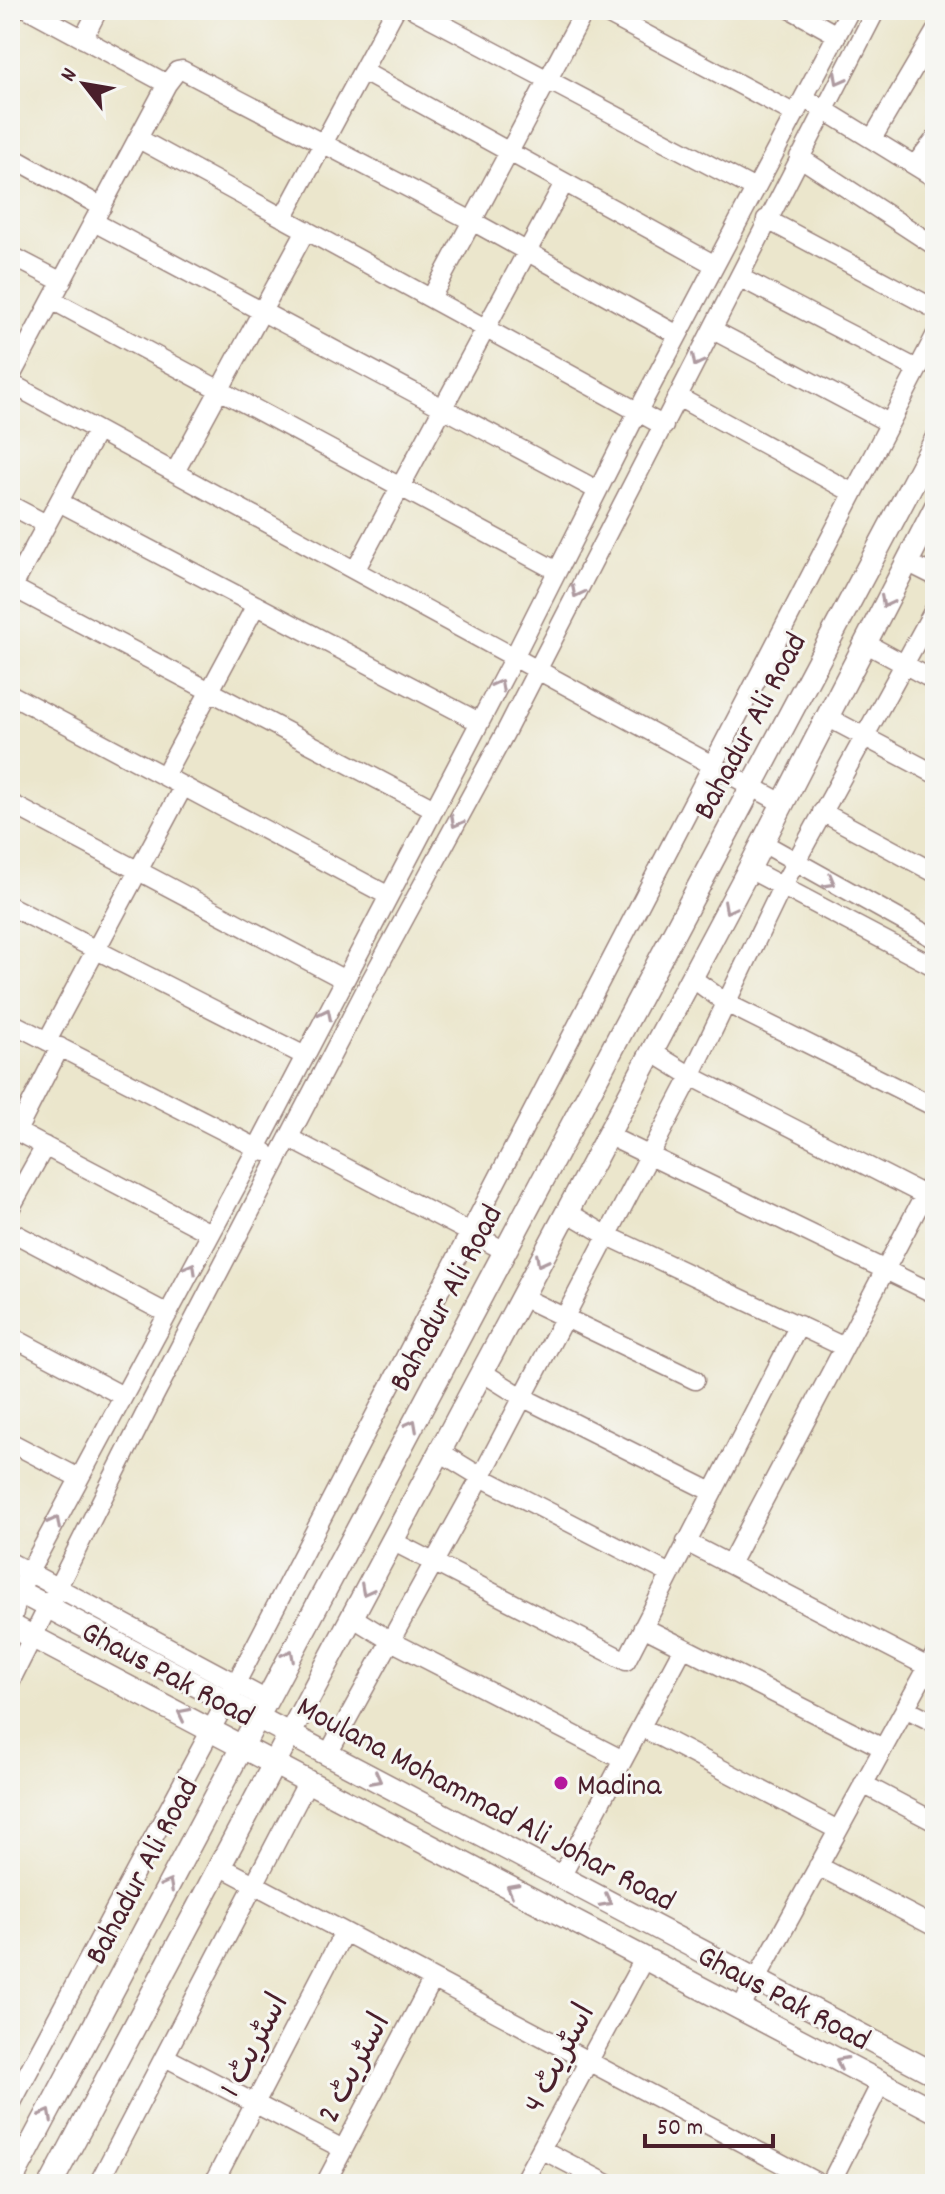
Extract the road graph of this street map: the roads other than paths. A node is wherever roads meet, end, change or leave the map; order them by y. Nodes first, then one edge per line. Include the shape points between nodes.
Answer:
1 (14, 10) edge
2 (30, 10) edge
3 (98, 10) edge
4 (395, 10) edge
5 (415, 10) edge
6 (585, 10) edge
7 (600, 10) edge
8 (792, 10) edge
9 (850, 10) edge
10 (876, 10) edge
11 (10, 18) edge
12 (935, 32) edge
13 (837, 35) junction
14 (83, 39) junction
15 (362, 71) junction
16 (547, 80) junction
17 (167, 84) junction
18 (800, 106) junction
19 (824, 109) junction
20 (139, 139) junction
21 (872, 139) junction
22 (935, 139) edge
23 (323, 143) junction
24 (509, 153) junction
25 (10, 156) edge
26 (799, 157) junction
27 (915, 165) junction
28 (935, 178) edge
29 (564, 183) junction
30 (755, 189) junction
31 (98, 215) junction
32 (283, 218) junction
33 (766, 219) junction
34 (472, 221) junction
35 (306, 230) junction
36 (935, 246) edge
37 (527, 251) junction
38 (10, 255) edge
39 (715, 265) junction
40 (739, 277) junction
41 (62, 282) junction
42 (431, 298) junction
43 (52, 300) junction
44 (935, 309) edge
45 (262, 311) junction
46 (486, 328) junction
47 (713, 330) junction
48 (678, 335) junction
49 (935, 336) edge
50 (917, 369) junction
51 (10, 381) edge
52 (219, 390) junction
53 (678, 397) junction
54 (442, 408) junction
55 (638, 411) junction
56 (889, 423) junction
57 (664, 426) junction
58 (97, 431) junction
59 (935, 441) edge
60 (175, 472) junction
61 (400, 487) junction
62 (597, 490) junction
63 (853, 493) junction
64 (59, 502) junction
65 (10, 505) edge
66 (935, 508) edge
67 (46, 524) junction
68 (907, 562) junction
69 (356, 569) junction
70 (557, 571) junction
71 (935, 576) edge
72 (11, 590) edge
73 (256, 605) junction
74 (935, 608) edge
75 (865, 643) junction
76 (515, 655) junction
77 (906, 665) junction
78 (539, 668) junction
79 (935, 681) edge
80 (209, 693) junction
81 (10, 694) edge
82 (827, 717) junction
83 (479, 722) junction
84 (865, 738) junction
85 (713, 765) junction
86 (935, 774) edge
87 (164, 776) junction
88 (752, 786) junction
89 (183, 787) junction
90 (10, 803) edge
91 (784, 804) junction
92 (434, 809) junction
93 (822, 812) junction
94 (763, 843) junction
95 (796, 863) junction
96 (749, 869) junction
97 (138, 871) junction
98 (935, 873) edge
99 (783, 885) junction
100 (387, 895) junction
101 (10, 906) edge
102 (935, 939) edge
103 (96, 950) junction
104 (935, 967) edge
105 (692, 978) junction
106 (343, 979) junction
107 (726, 1003) junction
108 (10, 1022) edge
109 (54, 1044) junction
110 (652, 1052) junction
111 (305, 1056) junction
112 (691, 1076) junction
113 (935, 1107) edge
114 (13, 1129) edge
115 (607, 1135) junction
116 (289, 1138) junction
117 (45, 1146) junction
118 (257, 1148) junction
119 (648, 1153) junction
120 (278, 1159) junction
121 (932, 1183) edge
122 (10, 1209) edge
123 (567, 1212) junction
124 (10, 1231) edge
125 (468, 1232) junction
126 (210, 1233) junction
127 (606, 1235) junction
128 (505, 1251) junction
129 (885, 1269) junction
130 (935, 1294) edge
131 (522, 1297) junction
132 (166, 1313) junction
133 (563, 1319) junction
134 (799, 1325) junction
135 (10, 1336) edge
136 (844, 1347) junction
137 (482, 1372) junction
138 (695, 1380) dead end
139 (121, 1395) junction
140 (522, 1397) junction
141 (10, 1442) edge
142 (440, 1452) junction
143 (481, 1477) junction
144 (79, 1478) junction
145 (712, 1492) junction
146 (392, 1541) junction
147 (686, 1542) junction
148 (10, 1562) edge
149 (434, 1562) junction
150 (730, 1564) junction
151 (670, 1574) junction
152 (20, 1583) edge
153 (52, 1597) junction
154 (352, 1617) junction
155 (10, 1626) edge
156 (643, 1627) junction
157 (34, 1637) junction
158 (391, 1641) junction
159 (683, 1648) junction
160 (931, 1660) edge
161 (10, 1682) edge
162 (231, 1691) junction
163 (261, 1708) junction
164 (905, 1708) junction
165 (935, 1723) edge
166 (641, 1727) junction
167 (212, 1729) junction
168 (289, 1734) junction
169 (242, 1746) junction
170 (883, 1748) junction
171 (328, 1754) junction
172 (623, 1760) junction
173 (274, 1764) junction
174 (308, 1781) junction
175 (863, 1784) junction
176 (935, 1822) edge
177 (838, 1830) junction
178 (220, 1866) junction
179 (818, 1866) junction
180 (561, 1877) junction
181 (255, 1884) junction
182 (935, 1927) edge
183 (344, 1932) junction
184 (644, 1959) junction
185 (433, 1979) junction
186 (755, 1979) junction
187 (740, 2009) junction
188 (165, 2057) junction
189 (589, 2061) junction
190 (935, 2074) edge
191 (881, 2083) junction
192 (255, 2103) junction
193 (10, 2106) edge
194 (935, 2111) edge
195 (343, 2149) junction
196 (541, 2149) junction
197 (10, 2184) edge
198 (51, 2184) edge
199 (98, 2184) edge
200 (213, 2184) edge
201 (325, 2184) edge
202 (522, 2184) edge
203 (607, 2184) edge
204 (820, 2184) edge
205 (830, 2184) edge

1 - 11 street
2 - 14 street
3 - 14 street
4 - 15 street
5 - 16 street
6 - 16 street
7 - 18 street
8 - 13 street
9 - 13 street
10 -> 19 street
12 - 21 street
13 - 18 street
14 - 17 street
15 - 23 street
15 - 24 street
16 - 24 street
16 - 30 street
17 - 20 street
17 - 23 street via 182,70
18 - 19 street
18 - 30 street
19 - 21 street
19 - 26 street
20 - 31 street
20 - 32 street
21 - 27 street
22 - 27 street
23 - 32 street
23 - 34 street
24 - 29 street
24 - 34 street
25 - 31 street
26 - 33 street
26 - 36 street
27 - 28 street
29 - 37 street
29 - 39 street
30 - 39 street
31 - 41 street
31 - 45 street
32 - 35 street
33 - 40 street
33 - 44 street
34 - 37 street
34 - 42 street
35 - 42 street
35 - 45 street
37 - 46 street
37 - 48 street
38 - 41 street
39 - 48 street
40 - 47 street
40 - 50 street
41 - 43 street
42 - 46 street
43 - 51 street
43 - 52 street
45 - 52 street
45 - 54 street
46 - 54 street
46 - 55 street
47 -> 53 street
47 - 56 street
48 - 55 street
49 - 50 street
50 - 56 street
51 - 58 street
52 - 60 street
52 - 61 street
53 - 57 street
53 - 63 street
54 - 61 street
54 - 62 street
55 - 57 street
55 - 62 street
56 - 63 street
57 -> 78 street
58 - 60 street
58 - 64 street
59 - 88 main road, Bahadur Ali Road
60 - 69 street
61 - 69 street
61 - 70 street
62 - 70 street
63 - 85 street
64 - 67 street
64 - 73 street
65 - 67 street
66 - 68 main road, Bahadur Ali Road
67 - 72 street
68 - 71 street
68 -> 75 main road, Bahadur Ali Road
69 - 76 street
70 - 76 street
72 - 80 street
73 - 80 street
73 - 83 street
74 - 77 street
75 - 77 street
75 - 82 main road, Bahadur Ali Road
76 - 78 street
83 -> 76 street
77 - 79 street
77 - 84 street
78 - 85 street
78 -> 116 street
80 - 87 street
80 - 92 street
81 - 87 street
82 - 84 street
82 - 91 main road, Bahadur Ali Road
83 - 92 street
84 - 86 street
84 - 93 street
85 - 88 street
85 - 125 street
87 - 89 street
88 - 91 street
88 - 128 main road, Bahadur Ali Road
89 - 97 street
89 - 100 street
90 - 97 street
91 - 94 main road, Bahadur Ali Road
92 - 100 street
93 - 95 street
93 - 98 street
94 - 95 street
94 - 96 main road, Bahadur Ali Road
95 - 99 street
95 -> 102 street
96 - 99 street
96 -> 105 main road, Bahadur Ali Road
97 - 103 street
97 - 106 street
99 - 104 street
99 - 107 street
100 - 106 street
101 - 103 street
103 - 109 street
103 - 111 street
105 - 107 street
105 - 110 main road, Bahadur Ali Road
111 -> 106 street
107 - 112 street
107 - 113 street
108 - 109 street
109 - 114 street
109 - 118 street
110 - 112 street
110 - 115 main road, Bahadur Ali Road
111 - 118 street
112 - 119 street
112 - 121 street
114 - 117 street
115 - 119 street
115 - 123 main road, Bahadur Ali Road
116 - 120 street
116 - 125 street
117 - 122 street
117 - 126 street
118 - 120 street
118 - 126 street
119 - 127 street
119 - 129 street
120 - 153 street
121 - 129 street
123 - 127 street
123 -> 131 main road, Bahadur Ali Road
124 - 132 street
125 - 128 street
125 - 162 street
132 -> 126 street
127 - 133 street
127 - 134 street
163 -> 128 main road, Bahadur Ali Road
129 - 130 street
129 - 136 street
131 - 133 street
131 - 137 main road, Bahadur Ali Road
132 - 139 street
133 - 138 street
133 - 140 street
134 - 136 street
134 - 145 street
135 - 139 street
136 - 150 street
137 - 140 street
137 - 142 main road, Bahadur Ali Road
139 - 144 street
140 - 143 street
140 - 145 street
141 - 144 street
142 - 143 street
142 - 146 main road, Bahadur Ali Road
143 - 149 street
143 - 151 street
152 -> 144 street
145 - 147 street
146 - 149 street
146 -> 154 main road, Bahadur Ali Road
147 - 150 street
147 - 151 street
148 - 152 street
149 - 156 street via 626,1661
149 - 158 street
150 - 160 street
151 - 156 street
152 - 153 main road, Moulana Mohammad Ali Johar Road
152 - 155 street
153 - 157 street
153 - 162 main road, Moulana Mohammad Ali Johar Road
154 - 158 street
154 - 168 main road, Bahadur Ali Road
155 - 157 main road, Ghaus Pak Road
156 - 159 street
157 - 161 street
167 -> 157 main road, Ghaus Pak Road
158 - 171 street
158 - 172 street
159 - 166 street
159 - 170 street
160 - 164 street
162 - 163 main road, Moulana Mohammad Ali Johar Road
162 - 167 street
163 - 168 main road, Moulana Mohammad Ali Johar Road
163 - 169 main road, Bahadur Ali Road
164 - 165 street
164 - 170 street
166 - 172 street
166 - 177 street
167 - 169 main road, Ghaus Pak Road
167 - 193 street
168 - 171 main road, Moulana Mohammad Ali Johar Road
168 - 173 main road, Bahadur Ali Road
169 - 173 main road, Ghaus Pak Road
197 -> 169 main road, Bahadur Ali Road
170 - 175 street
171 -> 180 main road, Moulana Mohammad Ali Johar Road
172 - 180 street
173 - 174 main road, Ghaus Pak Road
173 - 178 main road, Bahadur Ali Road
174 - 181 street
184 -> 174 main road, Ghaus Pak Road
175 - 176 street
175 - 177 street
177 - 179 street
178 - 181 street
178 - 198 main road, Bahadur Ali Road
179 - 182 street
179 - 186 street
180 -> 186 main road, Moulana Mohammad Ali Johar Road
181 - 183 street
181 - 188 street
183 - 185 street
183 - 192 street, اسٹریٹ 1
184 - 187 main road, Ghaus Pak Road
184 - 189 street, اسٹریٹ 4
185 - 189 street
185 - 195 street, اسٹریٹ 2
186 - 187 street
186 - 190 main road, Moulana Mohammad Ali Johar Road
191 -> 187 main road, Ghaus Pak Road
188 - 192 street
188 - 199 street
189 - 196 street, اسٹریٹ 4
189 - 204 street
191 - 194 main road, Ghaus Pak Road
191 - 205 street
192 - 195 street
192 - 200 street, اسٹریٹ 1
195 - 201 street, اسٹریٹ 2
196 - 202 street, اسٹریٹ 4
196 - 203 street

